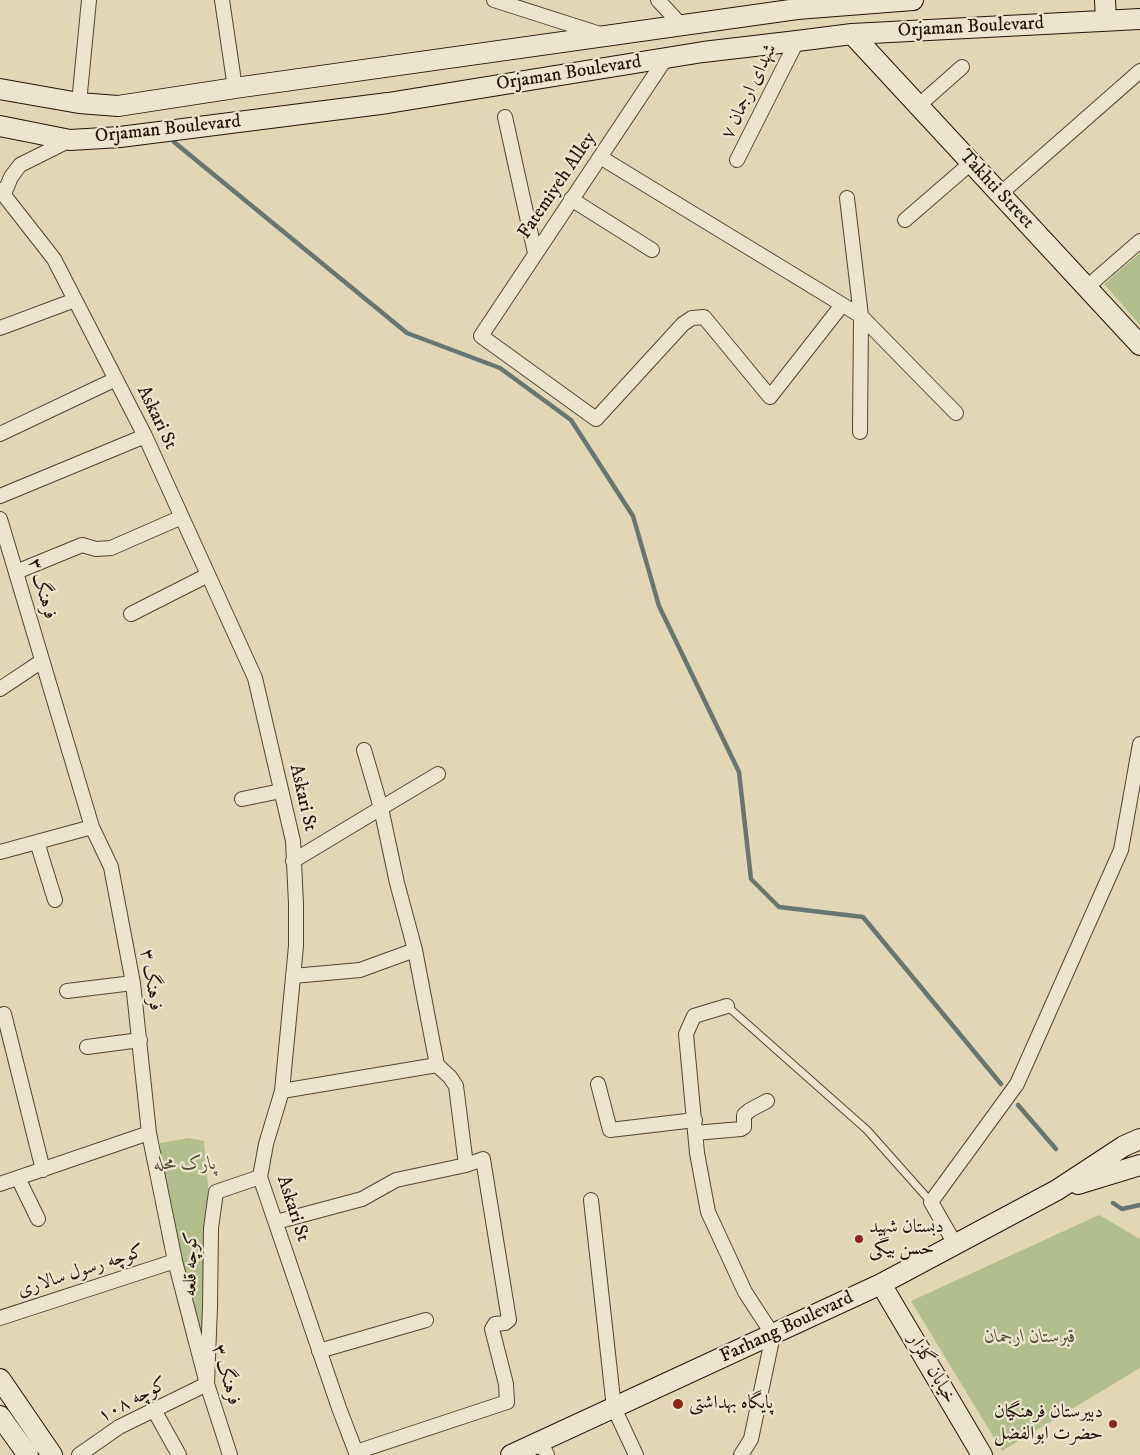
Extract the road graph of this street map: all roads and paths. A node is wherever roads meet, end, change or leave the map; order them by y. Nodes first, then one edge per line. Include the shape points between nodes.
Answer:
1 (89, 0) edge
2 (222, 0) edge
3 (494, 0) edge
4 (658, 0) edge
5 (913, 0) edge
6 (1105, 0) edge
7 (793, 5) edge
8 (1140, 19) edge
9 (1106, 20) junction
10 (688, 25) junction
11 (852, 34) junction
12 (605, 36) junction
13 (797, 41) junction
14 (703, 52) junction
15 (666, 58) junction
16 (962, 67) dead end
17 (1140, 71) edge
18 (235, 88) junction
19 (0, 89) edge
20 (79, 103) junction
21 (118, 106) junction
22 (918, 106) junction
23 (505, 117) dead end
24 (0, 126) edge
25 (120, 137) junction
26 (70, 140) junction
27 (600, 157) junction
28 (738, 160) dead end
29 (972, 164) junction
30 (2, 192) edge
31 (1000, 194) junction
32 (847, 198) dead end
33 (571, 199) junction
34 (904, 220) dead end
35 (1140, 241) edge
36 (652, 250) dead end
37 (535, 253) junction
38 (1087, 287) junction
39 (75, 300) junction
40 (842, 305) junction
41 (861, 316) junction
42 (0, 328) edge
43 (1140, 345) edge
44 (116, 379) junction
45 (956, 412) dead end
46 (860, 432) dead end
47 (0, 434) edge
48 (145, 436) junction
49 (0, 496) edge
50 (182, 517) junction
51 (0, 519) edge
52 (16, 572) junction
53 (208, 575) junction
54 (131, 614) dead end
55 (42, 661) junction
56 (0, 689) edge
57 (1140, 744) edge
58 (364, 750) dead end
59 (438, 774) dead end
60 (281, 791) junction
61 (242, 799) dead end
62 (381, 808) junction
63 (92, 827) junction
64 (37, 842) junction
65 (0, 852) edge
66 (293, 861) junction
67 (55, 900) dead end
68 (415, 950) junction
69 (293, 976) junction
70 (133, 983) junction
71 (67, 991) dead end
72 (727, 1006) joint
73 (4, 1014) dead end
74 (140, 1040) junction
75 (87, 1047) dead end
76 (437, 1065) junction
77 (598, 1084) dead end
78 (282, 1091) junction
79 (767, 1101) dead end
80 (695, 1126) junction
81 (149, 1134) junction
82 (1140, 1139) edge
83 (466, 1165) junction
84 (1140, 1165) edge
85 (42, 1170) junction
86 (260, 1177) junction
87 (18, 1178) junction
88 (0, 1184) edge
89 (1057, 1190) junction
90 (591, 1200) dead end
91 (932, 1202) junction
92 (38, 1219) dead end
93 (276, 1222) junction
94 (955, 1244) junction
95 (174, 1261) junction
96 (881, 1284) junction
97 (0, 1318) edge
98 (426, 1320) dead end
99 (773, 1335) junction
100 (319, 1351) junction
101 (0, 1379) edge
102 (207, 1384) junction
103 (614, 1408) junction
104 (154, 1410) junction
105 (0, 1416) edge
106 (544, 1448) edge
107 (357, 1453) edge
108 (28, 1455) edge
109 (52, 1455) edge
110 (79, 1455) edge
111 (179, 1455) edge
112 (230, 1455) edge
113 (511, 1455) edge
114 (636, 1455) edge
115 (741, 1455) edge
116 (982, 1455) edge

1 - 20 street
2 - 18 street
3 - 12 street
4 - 10 street
5 - 7 main road, Orjaman Boulevard
6 - 9 main road
7 - 10 main road, Orjaman Boulevard
8 - 9 main road, Orjaman Boulevard
9 - 11 main road, Orjaman Boulevard
10 - 12 main road, Orjaman Boulevard
10 - 14 main road
11 - 13 main road, Orjaman Boulevard
11 - 22 main road, Takhti Street
12 - 18 main road, Orjaman Boulevard
13 - 14 main road, Orjaman Boulevard
13 - 28 street, شهدای ارجمان ۷
14 - 15 main road, Orjaman Boulevard
15 - 25 main road, Orjaman Boulevard via 388,103
15 - 27 street, Fatemiyeh Alley
16 - 22 street
17 - 31 street
18 - 21 main road, Orjaman Boulevard
19 - 20 main road, Orjaman Boulevard
20 - 21 main road, Orjaman Boulevard
21 - 25 main road
22 - 29 main road, Takhti Street
23 - 37 street
24 - 26 main road, Orjaman Boulevard
25 - 26 main road, Orjaman Boulevard
26 - 30 street, Askari St via 20,165
27 - 33 street, Fatemiyeh Alley
27 - 40 street
29 - 31 main road, Takhti Street
29 - 34 street
30 - 39 street, Askari St via 54,259
31 - 38 main road, Takhti Street
32 - 41 street
33 - 36 street
33 - 37 street, Fatemiyeh Alley
35 - 38 street
37 - 40 street, Fatemiyeh Alley via 481,336 596,420 692,318 704,318 770,398
38 - 43 main road, Takhti Street
39 - 42 street
39 - 44 street, Askari St
40 - 41 street
41 - 45 street
41 - 46 street
44 - 47 street
44 - 48 street, Askari St
48 - 49 street
48 - 50 street, Askari St
50 - 52 street via 111,548 96,549 82,545
50 - 53 street, Askari St
51 - 52 street, فرهنگ ۳
52 - 55 street, فرهنگ ۳
53 - 54 street
53 - 60 street, Askari St via 255,678
55 - 56 street
55 - 63 street, فرهنگ ۳
57 - 91 street via 1122,850 1017,1084
58 - 62 street
59 - 62 street
60 - 61 street
60 - 66 street, Askari St via 293,841
62 - 66 street
62 - 68 street
63 - 64 street
63 - 70 street, فرهنگ ۳ via 111,867
64 - 65 street
64 - 67 street
66 - 69 street, Askari St via 296,904
68 - 69 street via 360,970
68 - 76 street
69 - 78 street, Askari St
70 - 71 street
70 - 74 street, فرهنگ ۳
72 - 80 street via 694,1016 686,1034
72 - 91 lane via 867,1130
73 - 85 street
74 - 75 street
74 - 81 street, فرهنگ ۳
76 - 78 street
76 - 83 street via 456,1086
77 - 80 street via 610,1130
78 - 86 street, Askari St
79 - 80 street via 744,1115 744,1127 741,1129
80 - 99 street via 708,1212 745,1292
81 - 85 street
81 - 95 street, فرهنگ ۳
82 - 89 main road, Farhang Boulevard
83 - 93 street via 396,1180 362,1199
83 - 107 street via 483,1159 508,1320 492,1329 506,1384 507,1402
84 - 89 main road, Farhang Boulevard
85 - 87 street
86 - 93 street, Askari St
86 - 102 street, کوچه قلعه via 216,1192 211,1228
87 - 88 street
87 - 92 street
89 - 94 main road, Farhang Boulevard
90 - 103 street
91 - 94 street
93 - 100 street, Askari St
94 - 96 main road, Farhang Boulevard
95 - 97 street, کوچه رسول سالاری
95 - 102 street, فرهنگ ۳
96 - 99 main road, Farhang Boulevard
96 - 116 main road, خیابان گلزار
98 - 100 street
99 - 103 main road, Farhang Boulevard
99 - 115 street via 751,1439
100 - 107 street, Askari St
101 - 109 main road
102 - 104 street, کوچه ۱۰۸
102 - 112 street, فرهنگ ۳
103 - 106 main road, Farhang Boulevard
103 - 114 street
104 - 110 street, کوچه ۱۰۸ via 119,1427
104 - 111 street
105 - 108 main road
106 - 113 main road, Farhang Boulevard

